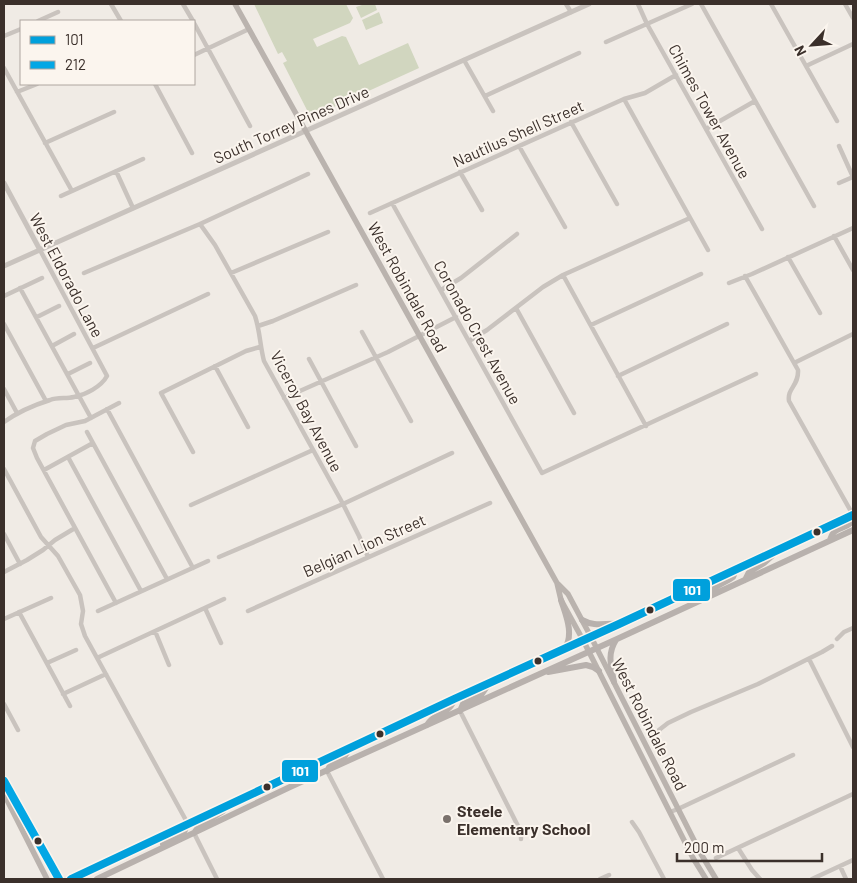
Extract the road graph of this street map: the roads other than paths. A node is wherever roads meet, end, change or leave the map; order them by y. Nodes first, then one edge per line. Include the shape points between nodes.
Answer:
1 (111, 4) edge
2 (183, 4) edge
3 (235, 4) edge
4 (566, 4) edge
5 (589, 4) edge
6 (638, 4) edge
7 (692, 4) edge
8 (701, 4) edge
9 (771, 4) edge
10 (845, 4) edge
11 (58, 12) dead end
12 (571, 12) junction
13 (853, 18) edge
14 (40, 20) edge
15 (120, 20) edge
16 (192, 20) edge
17 (647, 24) junction
18 (195, 26) edge
19 (20, 28) edge
20 (249, 29) junction
21 (4, 36) edge
22 (606, 42) dead end
23 (853, 44) edge
24 (208, 49) junction
25 (579, 53) dead end
26 (195, 55) edge
27 (464, 60) junction
28 (806, 66) junction
29 (4, 68) edge
30 (676, 75) junction
31 (34, 85) edge
32 (156, 85) edge
33 (17, 92) junction
34 (485, 96) junction
35 (624, 99) junction
36 (756, 101) junction
37 (493, 111) dead end
38 (114, 112) dead end
39 (837, 121) dead end
40 (571, 122) junction
41 (250, 126) dead end
42 (706, 129) junction
43 (305, 131) junction
44 (45, 142) junction
45 (519, 146) junction
46 (839, 146) dead end
47 (192, 153) dead end
48 (143, 159) dead end
49 (116, 171) junction
50 (460, 172) junction
51 (308, 174) dead end
52 (853, 177) edge
53 (4, 183) edge
54 (839, 183) dead end
55 (72, 191) junction
56 (61, 196) dead end
57 (392, 203) junction
58 (617, 204) dead end
59 (814, 206) dead end
60 (133, 208) junction
61 (482, 210) dead end
62 (370, 213) dead end
63 (690, 218) junction
64 (200, 224) junction
65 (564, 227) dead end
66 (853, 228) edge
67 (762, 229) dead end
68 (328, 232) dead end
69 (517, 234) dead end
70 (834, 236) junction
71 (40, 250) junction
72 (708, 250) dead end
73 (788, 257) junction
74 (4, 266) edge
75 (853, 270) edge
76 (84, 273) dead end
77 (231, 273) junction
78 (701, 274) dead end
79 (563, 275) junction
80 (745, 276) junction
81 (42, 278) dead end
82 (729, 283) dead end
83 (356, 285) dead end
84 (20, 288) junction
85 (441, 290) junction
86 (208, 294) dead end
87 (4, 296) edge
88 (58, 306) dead end
89 (516, 308) junction
90 (820, 313) dead end
91 (37, 317) junction
92 (456, 317) junction
93 (4, 324) edge
94 (727, 324) dead end
95 (591, 325) junction
96 (258, 326) junction
97 (362, 332) dead end
98 (74, 334) dead end
99 (853, 334) edge
100 (420, 336) junction
101 (469, 341) junction
102 (52, 346) junction
103 (260, 347) junction
104 (93, 348) junction
105 (376, 357) junction
106 (309, 359) dead end
107 (90, 363) dead end
108 (794, 363) junction
109 (216, 366) junction
110 (68, 374) junction
111 (756, 374) dead end
112 (618, 376) junction
113 (321, 382) junction
114 (4, 389) edge
115 (79, 395) junction
116 (284, 398) junction
117 (46, 401) junction
118 (119, 403) dead end
119 (107, 409) junction
120 (574, 412) dead end
121 (17, 413) junction
122 (91, 418) junction
123 (411, 421) dead end
124 (4, 422) edge
125 (646, 426) junction
126 (248, 427) dead end
127 (87, 432) dead end
128 (93, 443) junction
129 (356, 446) dead end
130 (313, 450) junction
131 (193, 452) dead end
132 (452, 454) dead end
133 (68, 457) junction
134 (4, 469) edge
135 (44, 470) junction
136 (490, 503) dead end
137 (343, 504) junction
138 (191, 505) dead end
139 (853, 515) edge
140 (75, 528) junction
141 (853, 530) edge
142 (4, 534) edge
143 (829, 541) junction
144 (48, 545) junction
145 (777, 551) junction
146 (368, 557) junction
147 (219, 558) dead end
148 (208, 561) dead end
149 (20, 564) junction
150 (193, 568) junction
151 (736, 570) junction
152 (4, 572) edge
153 (167, 579) junction
154 (745, 580) junction
155 (557, 584) junction
156 (141, 591) junction
157 (51, 598) dead end
158 (224, 599) dead end
159 (561, 600) junction
160 (116, 603) junction
161 (694, 604) junction
162 (205, 608) junction
163 (98, 611) dead end
164 (248, 611) dead end
165 (19, 612) junction
166 (4, 619) edge
167 (582, 620) junction
168 (619, 624) junction
169 (853, 628) edge
170 (155, 631) junction
171 (591, 637) junction
172 (617, 639) junction
173 (837, 639) dead end
174 (583, 640) junction
175 (221, 643) dead end
176 (832, 646) dead end
177 (597, 648) junction
178 (565, 649) junction
179 (76, 650) dead end
180 (589, 652) junction
181 (97, 658) junction
182 (809, 659) junction
183 (47, 663) junction
184 (169, 664) dead end
185 (599, 671) junction
186 (106, 674) junction
187 (537, 674) junction
188 (491, 682) junction
189 (614, 682) junction
190 (63, 694) junction
191 (454, 699) junction
192 (4, 704) edge
193 (70, 706) dead end
194 (460, 711) junction
195 (624, 720) junction
196 (426, 726) junction
197 (853, 729) edge
198 (18, 730) dead end
199 (659, 732) dead end
200 (846, 732) junction
201 (644, 741) junction
202 (351, 747) junction
203 (853, 747) edge
204 (793, 755) dead end
205 (313, 765) junction
206 (327, 771) junction
207 (4, 781) edge
208 (290, 787) junction
209 (4, 792) edge
210 (853, 794) edge
211 (232, 804) junction
212 (678, 810) junction
213 (670, 812) junction
214 (26, 818) junction
215 (632, 822) dead end
216 (188, 824) junction
217 (194, 833) junction
218 (521, 839) dead end
219 (738, 848) junction
220 (152, 853) junction
221 (716, 858) dead end
222 (853, 860) edge
223 (840, 866) junction
224 (609, 875) dead end
225 (47, 879) edge
226 (59, 879) edge
227 (71, 879) edge
228 (96, 879) edge
229 (217, 879) edge
230 (384, 879) edge
231 (600, 879) edge
232 (664, 879) edge
233 (706, 879) edge
234 (716, 879) edge
235 (760, 879) edge
236 (812, 879) edge
237 (846, 879) edge

1 - 15 street
2 - 16 street
3 - 20 main road, West Robindale Road
4 - 12 street
5 - 12 street, South Torrey Pines Drive
6 - 17 street, Chimes Tower Avenue
7 - 17 street
8 - 36 street
9 - 28 street
10 - 13 street
11 - 14 street
12 - 27 street, South Torrey Pines Drive
17 - 22 street
17 - 30 street, Chimes Tower Avenue
18 - 24 street
19 - 21 street
20 - 24 street
20 - 43 main road, West Robindale Road
23 - 28 street
24 - 26 street
24 - 41 street
25 - 34 street
27 - 34 street
27 - 43 street, South Torrey Pines Drive
28 - 39 street
29 - 33 street
30 - 35 street, Nautilus Shell Street
30 - 42 street, Chimes Tower Avenue
31 - 33 street
32 - 47 street
33 - 44 street
34 - 37 street
35 - 40 street, Nautilus Shell Street
35 - 63 street
36 - 42 street
36 - 59 street
38 - 44 street
40 - 45 street, Nautilus Shell Street
40 - 58 street
42 - 67 street, Chimes Tower Avenue
43 - 60 street, South Torrey Pines Drive
43 - 100 main road, West Robindale Road
44 - 55 street
45 - 50 street, Nautilus Shell Street
45 - 65 street
46 - 52 street
48 - 49 street
49 - 55 street
49 - 60 street
50 - 57 street, Nautilus Shell Street
50 - 61 street
51 - 64 street
52 - 54 street
53 - 71 street, West Eldorado Lane
55 - 56 street
57 - 62 street, Nautilus Shell Street
57 - 85 street, Coronado Crest Avenue
60 - 71 street, South Torrey Pines Drive
63 - 72 street
63 - 79 street
64 - 76 street
64 - 77 street, Viceroy Bay Avenue
66 - 70 street
68 - 77 street
69 - 85 street
70 - 73 street
70 - 75 street
71 - 74 street, South Torrey Pines Drive
71 - 104 street, West Eldorado Lane
73 - 80 street
73 - 90 street
77 - 96 street, Viceroy Bay Avenue
78 - 95 street
79 - 89 street
79 - 95 street
80 - 82 street
80 - 108 street
81 - 84 street
83 - 96 street
84 - 87 street
84 - 91 street
85 - 92 street, Coronado Crest Avenue
86 - 104 street
88 - 91 street
89 - 101 street
89 - 120 street
91 - 102 street
92 - 100 street
92 - 101 street, Coronado Crest Avenue
93 - 117 street
94 - 112 street
95 - 112 street
96 - 103 street, Viceroy Bay Avenue
97 - 105 street
98 - 102 street
99 - 108 street
100 - 105 street
100 - 155 main road, West Robindale Road
101 - 125 street, Coronado Crest Avenue via 542,473
102 - 110 street
103 - 109 street
103 - 116 street, Viceroy Bay Avenue
104 - 115 street, West Eldorado Lane via 106,378
105 - 113 street
105 - 123 street
106 - 113 street
107 - 110 street
108 - 139 street via 798,370 797,380 789,393 789,401
109 - 126 street
109 - 131 street via 161,393
110 - 115 street
111 - 125 street
112 - 125 street
113 - 116 street
113 - 129 street
114 - 121 street
115 - 117 street
115 - 122 street
116 - 130 street, Viceroy Bay Avenue
117 - 121 street
118 - 119 street
119 - 122 street
119 - 150 street
121 - 124 street
122 - 135 street via 58,428 35,441 34,451
127 - 128 street
128 - 133 street
128 - 153 street
130 - 137 street, Viceroy Bay Avenue
130 - 138 street
132 - 137 street
133 - 135 street
133 - 156 street
134 - 144 street
135 - 140 street
136 - 146 street, Belgian Lion Street
137 - 146 street, Viceroy Bay Avenue
137 - 147 street
139 - 143 main road via 850,523 835,531
139 - 145 main road
140 - 144 street
140 - 160 street
141 - 143 main road
142 - 149 street
143 - 154 main road
144 - 149 street
144 - 181 street via 80,595 83,630
145 - 151 main road
145 - 154 main road via 748,572
146 - 164 street, Belgian Lion Street
148 - 150 street
149 - 152 street
150 - 153 street
151 - 161 main road via 730,580 706,592
151 - 168 main road
153 - 156 street
154 - 161 main road
155 - 159 main road, West Robindale Road
155 - 167 main road, West Robindale Road via 568,594
156 - 160 street
157 - 165 street
158 - 162 street
159 - 174 main road, West Robindale Road
159 - 178 main road via 570,631
160 - 163 street
161 - 172 main road
162 - 170 street
162 - 175 street
165 - 166 street
165 - 183 street
167 - 168 main road via 594,625
167 - 171 main road, West Robindale Road
168 - 171 main road
169 - 173 street
170 - 181 street
170 - 184 street
171 - 174 main road
171 - 177 main road, West Robindale Road
172 - 177 main road
172 - 189 main road via 610,653
174 - 178 main road
174 - 180 main road, West Robindale Road
176 - 182 street
177 - 180 main road
177 - 189 main road, West Robindale Road
178 - 188 main road
179 - 183 street
180 - 185 main road, West Robindale Road
180 - 187 main road
181 - 186 street
182 - 199 street via 668,723
182 - 200 street
183 - 190 street
185 - 187 main road via 583,665
185 - 195 main road, West Robindale Road
186 - 190 street
186 - 216 street
187 - 194 main road
188 - 191 main road
188 - 194 main road via 481,694 463,704
189 - 201 main road, West Robindale Road
190 - 193 street
191 - 196 main road via 450,708 429,720
191 - 202 main road
192 - 198 street
194 - 196 main road
194 - 218 street via 521,832
195 - 201 main road via 627,719
195 - 213 main road, West Robindale Road
196 - 206 main road
197 - 200 street
200 - 203 street
201 - 212 main road, West Robindale Road
202 - 205 main road
202 - 206 main road
204 - 212 street
205 - 208 main road via 313,771
205 - 211 main road
206 - 208 main road
206 - 230 street
207 - 214 main road
208 - 217 main road
209 - 214 main road via 18,815
209 - 225 main road
210 - 219 street
211 - 216 main road
211 - 217 main road via 200,825
212 - 213 street
212 - 234 main road, West Robindale Road
213 - 233 main road, West Robindale Road
214 - 226 main road
215 - 232 street
216 - 220 main road via 186,830
216 - 227 main road
217 - 220 main road
217 - 229 street
219 - 221 street
219 - 235 street
220 - 228 main road
222 - 223 street
223 - 236 street
223 - 237 street
224 - 231 street

